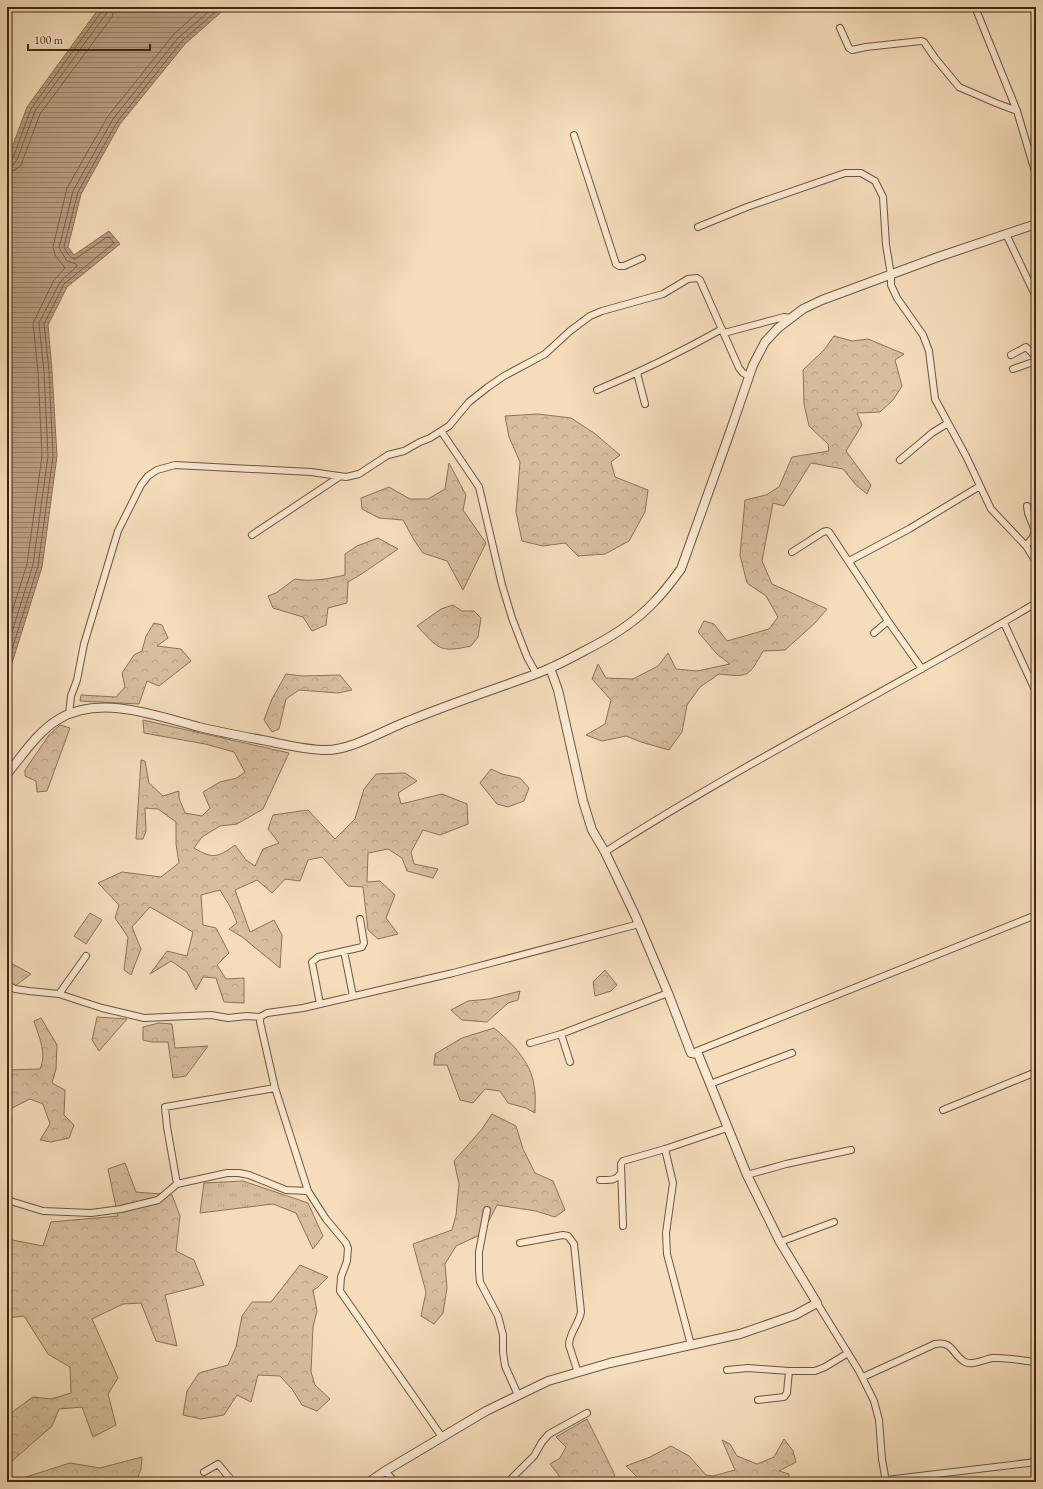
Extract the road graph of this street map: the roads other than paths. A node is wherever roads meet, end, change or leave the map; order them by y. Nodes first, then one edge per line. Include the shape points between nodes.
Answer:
1 (975, 7) edge
2 (840, 28) dead end
3 (1017, 111) junction
4 (574, 135) dead end
5 (1036, 175) edge
6 (1036, 224) edge
7 (698, 227) dead end
8 (1006, 234) junction
9 (642, 258) dead end
10 (891, 275) junction
11 (1036, 297) edge
12 (790, 318) junction
13 (723, 331) junction
14 (1011, 355) dead end
15 (1036, 357) edge
16 (1036, 361) edge
17 (1013, 369) dead end
18 (637, 373) junction
19 (749, 376) junction
20 (597, 390) dead end
21 (645, 404) dead end
22 (948, 423) junction
23 (441, 431) junction
24 (900, 460) dead end
25 (338, 476) junction
26 (980, 486) junction
27 (1027, 506) dead end
28 (252, 535) dead end
29 (1026, 546) junction
30 (792, 552) dead end
31 (849, 561) junction
32 (1036, 562) edge
33 (1036, 604) edge
34 (888, 621) junction
35 (1004, 623) junction
36 (874, 633) dead end
37 (550, 668) junction
38 (922, 669) junction
39 (536, 673) junction
40 (1036, 692) edge
41 (69, 714) junction
42 (7, 774) edge
43 (605, 852) junction
44 (1036, 915) edge
45 (360, 919) dead end
46 (639, 924) junction
47 (344, 952) junction
48 (86, 956) dead end
49 (7, 985) edge
50 (668, 993) junction
51 (59, 994) junction
52 (353, 996) junction
53 (320, 1004) junction
54 (260, 1017) junction
55 (561, 1034) junction
56 (530, 1043) dead end
57 (691, 1053) junction
58 (792, 1053) dead end
59 (570, 1062) dead end
60 (1036, 1072) edge
61 (710, 1084) junction
62 (275, 1088) junction
63 (943, 1110) dead end
64 (727, 1128) junction
65 (665, 1149) junction
66 (851, 1150) dead end
67 (621, 1173) junction
68 (747, 1175) junction
69 (600, 1180) dead end
70 (177, 1184) junction
71 (308, 1191) junction
72 (7, 1200) edge
73 (487, 1210) dead end
74 (834, 1222) dead end
75 (623, 1226) dead end
76 (780, 1242) junction
77 (520, 1243) dead end
78 (817, 1303) junction
79 (691, 1345) junction
80 (848, 1354) junction
81 (1036, 1362) edge
82 (726, 1370) dead end
83 (578, 1372) junction
84 (789, 1372) junction
85 (862, 1377) junction
86 (518, 1395) junction
87 (758, 1400) dead end
88 (587, 1412) dead end
89 (442, 1437) junction
90 (1036, 1462) edge
91 (385, 1471) junction
92 (204, 1472) dead end
93 (886, 1481) edge
94 (233, 1482) edge
95 (369, 1482) edge
96 (394, 1482) edge
97 (508, 1482) edge

1 - 3 street
2 - 3 street via 851,50 924,42 959,87
3 - 5 street
4 - 9 street via 616,264 624,266
6 - 8 street
7 - 10 street via 845,173 861,173 875,182 883,197
8 - 10 street
8 - 11 street
10 - 12 street via 822,300
10 - 22 street via 894,292 923,335 929,351 935,399
12 - 13 street via 784,317
12 - 19 street via 765,342
13 - 18 street
13 - 19 street via 738,368
13 - 23 street via 700,280 688,279 663,294 602,310 579,324 545,354 488,387 469,402 453,422
14 - 15 street via 1026,347
16 - 17 street
18 - 20 street
18 - 21 street
19 - 37 street via 681,568 669,586 632,622 610,638
22 - 24 street via 932,432
22 - 26 street
23 - 25 street via 404,451 388,455 359,474
23 - 39 street via 479,487 512,618
25 - 28 street
25 - 41 street via 311,472 175,465 157,470 148,476 135,497 112,547 84,644 77,680 70,696
26 - 29 street via 991,509
26 - 31 street via 910,529
27 - 29 street via 1035,531
29 - 32 street
30 - 31 street via 827,531
31 - 34 street
33 - 35 street
34 - 36 street
34 - 38 street
35 - 38 street
35 - 40 street
37 - 39 street
37 - 43 street via 558,690 583,802 592,830
38 - 43 street via 652,822
39 - 41 street via 356,743 328,750 280,744 201,728 155,715 111,708 84,709
41 - 42 street via 43,732
43 - 46 street
44 - 57 street
45 - 47 street via 364,945
46 - 50 street
46 - 52 street via 453,973
47 - 52 street
47 - 53 street via 318,957 312,962
48 - 51 street
49 - 51 street via 15,989
50 - 55 street
50 - 57 street
51 - 54 street via 144,1018 211,1015 228,1018
52 - 53 street
53 - 54 street via 267,1013
54 - 62 street
55 - 56 street
55 - 59 street
57 - 61 street via 698,1054
58 - 61 street
60 - 63 street
61 - 64 street
62 - 70 street via 165,1107
62 - 71 street
64 - 65 street
64 - 68 street
65 - 67 street via 623,1161
65 - 79 street via 673,1182 666,1233 667,1254
66 - 68 street
67 - 69 street via 614,1180
67 - 75 street
68 - 76 street
70 - 71 street via 239,1173 286,1190
70 - 72 street via 158,1200 91,1213 43,1211
71 - 89 street via 348,1248 340,1291
73 - 86 street via 480,1252 480,1282 498,1316 503,1335 505,1366
74 - 76 street
76 - 78 street
77 - 83 street via 564,1235 574,1244 581,1312 569,1345
78 - 79 street via 795,1315 740,1334
78 - 80 street
79 - 83 street
80 - 84 street via 820,1370
80 - 85 street
81 - 85 street via 993,1358 965,1362 950,1347 941,1343
82 - 84 street via 758,1368
83 - 86 street via 548,1381
84 - 87 street via 787,1393 784,1397
85 - 93 street via 878,1411
86 - 89 street
88 - 97 street via 549,1434 534,1456
89 - 91 street
90 - 93 street
91 - 95 street
91 - 96 street
92 - 94 street via 218,1464

